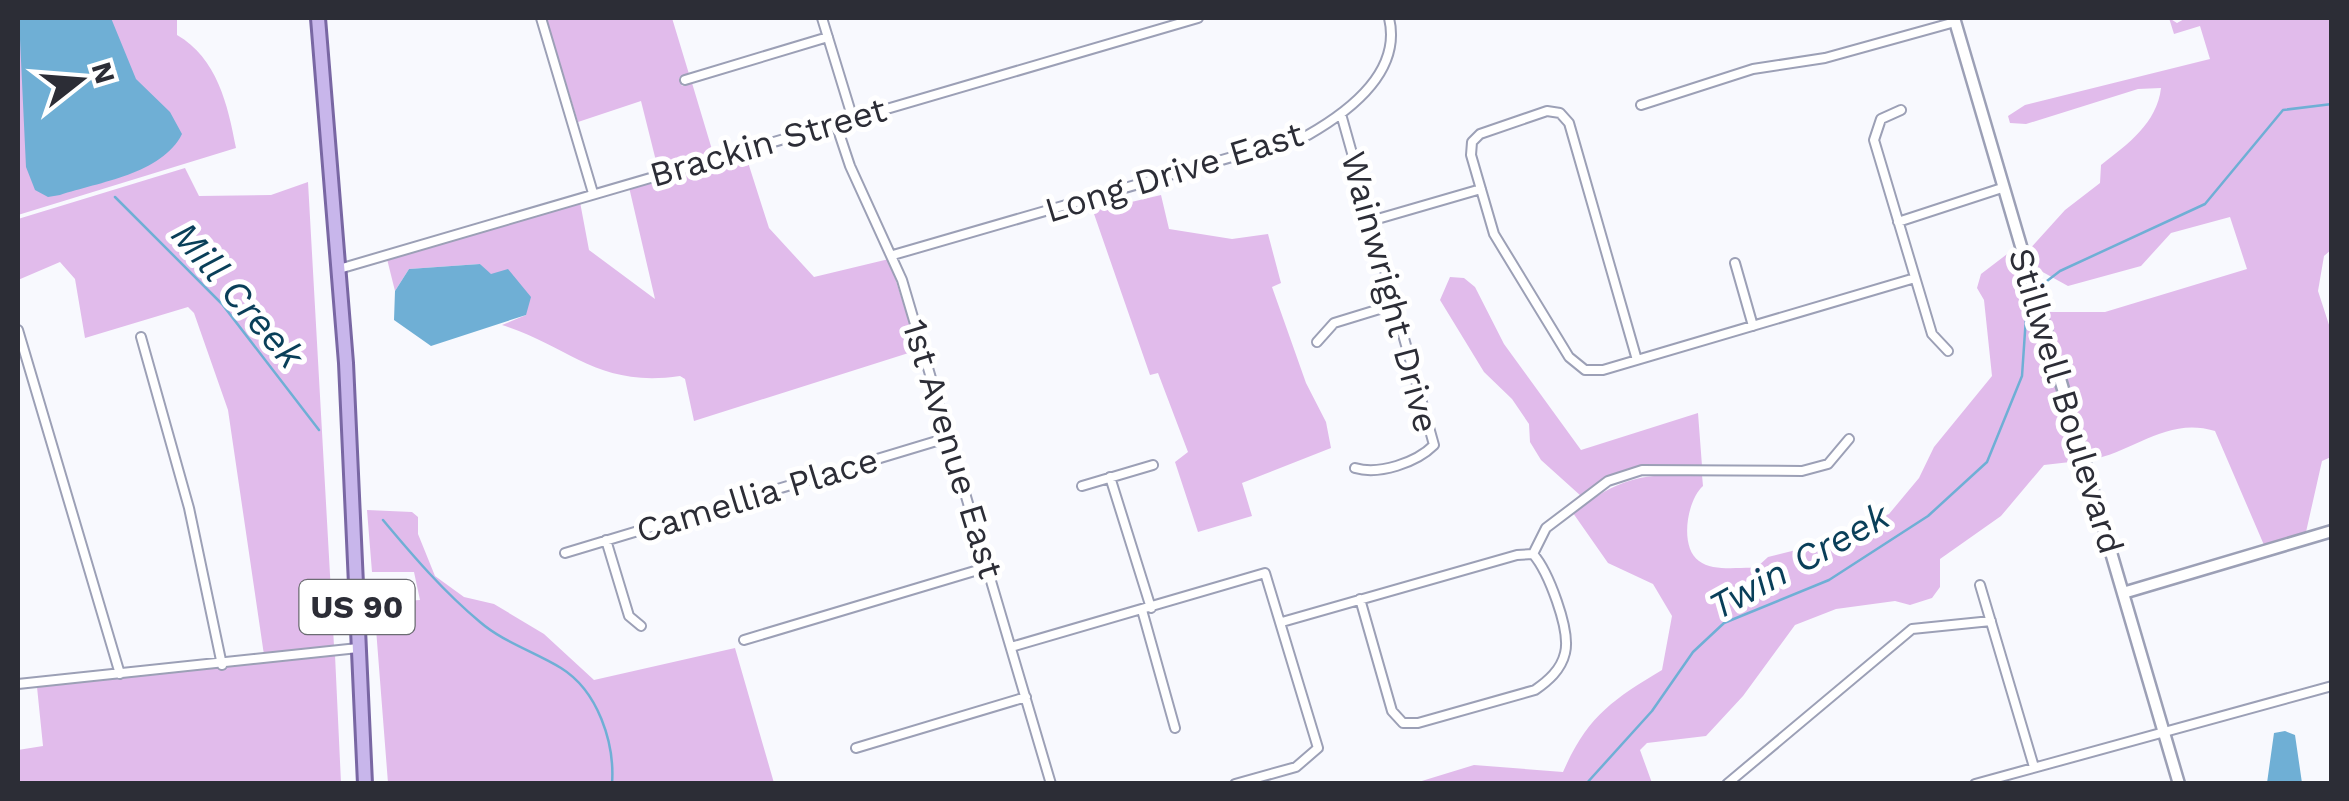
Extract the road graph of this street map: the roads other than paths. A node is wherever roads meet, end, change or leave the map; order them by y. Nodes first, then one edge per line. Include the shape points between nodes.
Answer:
1 (318, 18) edge
2 (541, 18) edge
3 (822, 18) edge
4 (1198, 18) edge
5 (1389, 18) edge
6 (1955, 20) edge
7 (828, 37) junction
8 (685, 80) dead end
9 (1641, 105) dead end
10 (1901, 110) dead end
11 (1341, 114) junction
12 (852, 116) junction
13 (835, 121) junction
14 (2002, 188) junction
15 (1481, 189) junction
16 (593, 193) junction
17 (1374, 220) junction
18 (1898, 222) junction
19 (893, 255) junction
20 (1735, 263) dead end
21 (339, 269) junction
22 (1915, 278) junction
23 (1396, 304) junction
24 (1754, 326) junction
25 (18, 330) edge
26 (141, 338) dead end
27 (1318, 342) dead end
28 (1948, 351) dead end
29 (22, 359) edge
30 (1637, 360) junction
31 (24, 374) edge
32 (950, 437) junction
33 (1849, 439) dead end
34 (1153, 464) dead end
35 (1355, 468) dead end
36 (1110, 477) junction
37 (1082, 486) dead end
38 (2332, 531) edge
39 (606, 540) junction
40 (565, 553) dead end
41 (1534, 554) junction
42 (988, 567) junction
43 (1980, 585) dead end
44 (2123, 592) junction
45 (1360, 600) junction
46 (1146, 609) junction
47 (1990, 621) junction
48 (1282, 622) junction
49 (641, 626) dead end
50 (744, 640) dead end
51 (1012, 647) junction
52 (358, 648) junction
53 (222, 665) junction
54 (120, 674) junction
55 (18, 684) edge
56 (2332, 686) edge
57 (1026, 696) junction
58 (1175, 728) dead end
59 (2164, 734) junction
60 (856, 748) dead end
61 (2034, 767) junction
62 (365, 784) edge
63 (1051, 784) edge
64 (1235, 784) edge
65 (1726, 784) edge
66 (1975, 784) edge
67 (2179, 784) edge

1 - 21 main road, US 90
2 - 16 street
3 - 7 street
4 - 12 street, Brackin Street
5 - 11 street, Long Drive East via 1392,40 1383,68
6 - 9 street via 1824,58 1753,69
6 - 14 street, Stillwell Boulevard
7 - 8 street
7 - 12 street
10 - 18 street via 1874,129
11 - 17 street, Wainwright Drive
11 - 19 street, Long Drive East via 1288,142
12 - 13 street, Brackin Street
13 - 16 street, Brackin Street
13 - 19 street, 1st Avenue East
14 - 18 street
14 - 44 street, Stillwell Boulevard
15 - 17 street
15 - 30 street via 1494,234 1569,358 1585,370
15 - 30 street via 1471,155 1480,134 1547,111 1560,113 1569,123
16 - 21 street, Brackin Street
17 - 23 street, Wainwright Drive
18 - 22 street
19 - 32 street, 1st Avenue East
20 - 24 street
21 - 52 main road, US 90
22 - 24 street
22 - 28 street via 1932,334
23 - 27 street via 1334,323
23 - 35 street, Wainwright Drive via 1434,445 1379,470
24 - 30 street
25 - 29 street
26 - 53 street via 189,508
29 - 31 street
31 - 54 street
32 - 39 street, Camellia Place
32 - 42 street, 1st Avenue East
33 - 41 street via 1828,464 1802,471 1642,470 1608,481 1546,528
34 - 36 street
36 - 37 street
36 - 46 street
38 - 44 street
39 - 40 street, Camellia Place
39 - 49 street via 629,616
41 - 45 street
41 - 45 street via 1546,568 1565,637 1565,654 1551,680 1418,723 1403,722 1392,711
42 - 50 street
42 - 51 street, 1st Avenue East
43 - 47 street
44 - 59 street, Stillwell Boulevard
45 - 48 street
46 - 48 street via 1266,574
46 - 51 street
46 - 58 street
47 - 61 street
47 - 65 street via 1912,630
48 - 64 street via 1318,748 1296,768
51 - 57 street, 1st Avenue East
52 - 53 street
52 - 62 main road, US 90
53 - 54 street
54 - 55 street
56 - 59 street
57 - 60 street
57 - 63 street, 1st Avenue East
59 - 61 street
59 - 67 street, Stillwell Boulevard
61 - 66 street

